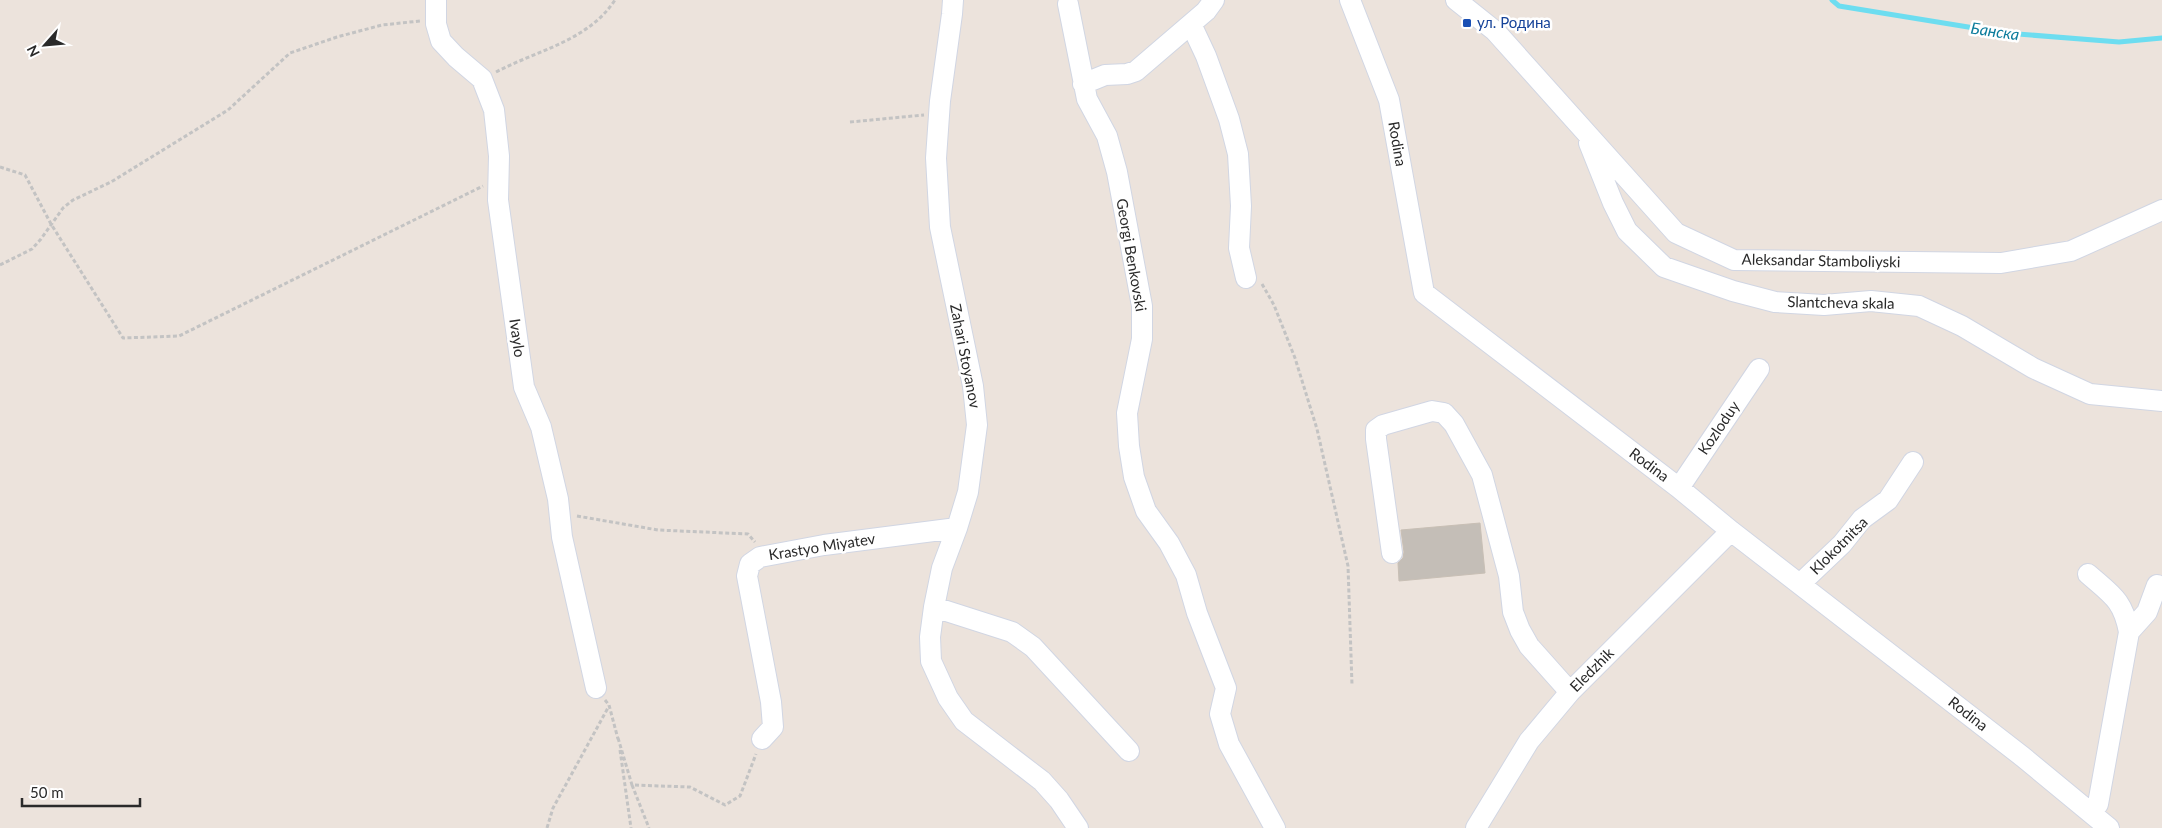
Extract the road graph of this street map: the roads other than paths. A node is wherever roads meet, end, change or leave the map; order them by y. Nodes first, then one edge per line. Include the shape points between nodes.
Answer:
1 (953, 0) edge
2 (1214, 0) edge
3 (1350, 0) edge
4 (1456, 0) edge
5 (1068, 4) dead end
6 (436, 9) edge
7 (1190, 24) junction
8 (1083, 84) junction
9 (1584, 131) junction
10 (2162, 210) edge
11 (1254, 280) road end
12 (1758, 369) dead end
13 (2162, 401) edge
14 (1913, 462) dead end
15 (1679, 488) junction
16 (957, 528) junction
17 (1731, 531) junction
18 (1392, 553) dead end
19 (2088, 574) dead end
20 (1801, 583) junction
21 (2156, 585) dead end
22 (934, 607) junction
23 (2128, 632) junction
24 (596, 688) road end
25 (1570, 692) junction
26 (762, 740) road end
27 (1129, 751) dead end
28 (2091, 813) junction
29 (1078, 828) edge
30 (1275, 828) edge
31 (1476, 828) edge
32 (2109, 828) edge

1 - 16 street, Zahari Stoyanov via 936,158 940,227 973,386 977,425 968,492
2 - 7 street
3 - 15 street, Rodina via 1389,100 1424,293
4 - 9 street, Aleksandar Stamboliyski via 1495,31
5 - 8 street, Georgi Benkovski
6 - 24 street, Ivaylo via 441,41 482,79 494,110 499,156 498,200 524,386 541,427
7 - 8 street via 1136,71 1105,75
7 - 11 street via 1206,56 1238,154 1239,248
8 - 30 street, Georgi Benkovski via 1087,100 1107,136 1117,172 1142,306 1142,339 1127,414 1134,476 1146,511 1169,543 1186,575 1226,688 1220,714 1229,744
9 - 10 street, Aleksandar Stamboliyski via 1676,233 1734,260 2001,263 2071,251
9 - 13 street, Slantcheva skala via 1627,231 1664,267 1775,302 1824,305 1871,301 1919,306 1962,326 2033,368 2090,394
12 - 15 street, Kozloduy
14 - 20 street, Klokotnitsa via 1888,500 1862,519 1842,544
15 - 17 street, Rodina
16 - 22 street, Zahari Stoyanov via 942,568
16 - 26 street, Krastyo Miyatev via 824,545 760,557 750,564 747,576 773,727
17 - 20 street, Rodina
17 - 25 street, Eledzhik
18 - 25 street via 1376,430 1432,411 1444,413 1454,424 1482,475 1509,576 1513,612 1520,630 1529,646
19 - 23 street via 2118,600 2126,615
20 - 28 street, Rodina
21 - 23 street via 2148,612
22 - 27 street via 1012,632 1033,647
22 - 29 street, Zahari Stoyanov via 931,661 948,698 964,721 1042,781 1060,800
23 - 28 street via 2098,804
25 - 31 street, Eledzhik via 1529,741
28 - 32 street, Rodina

